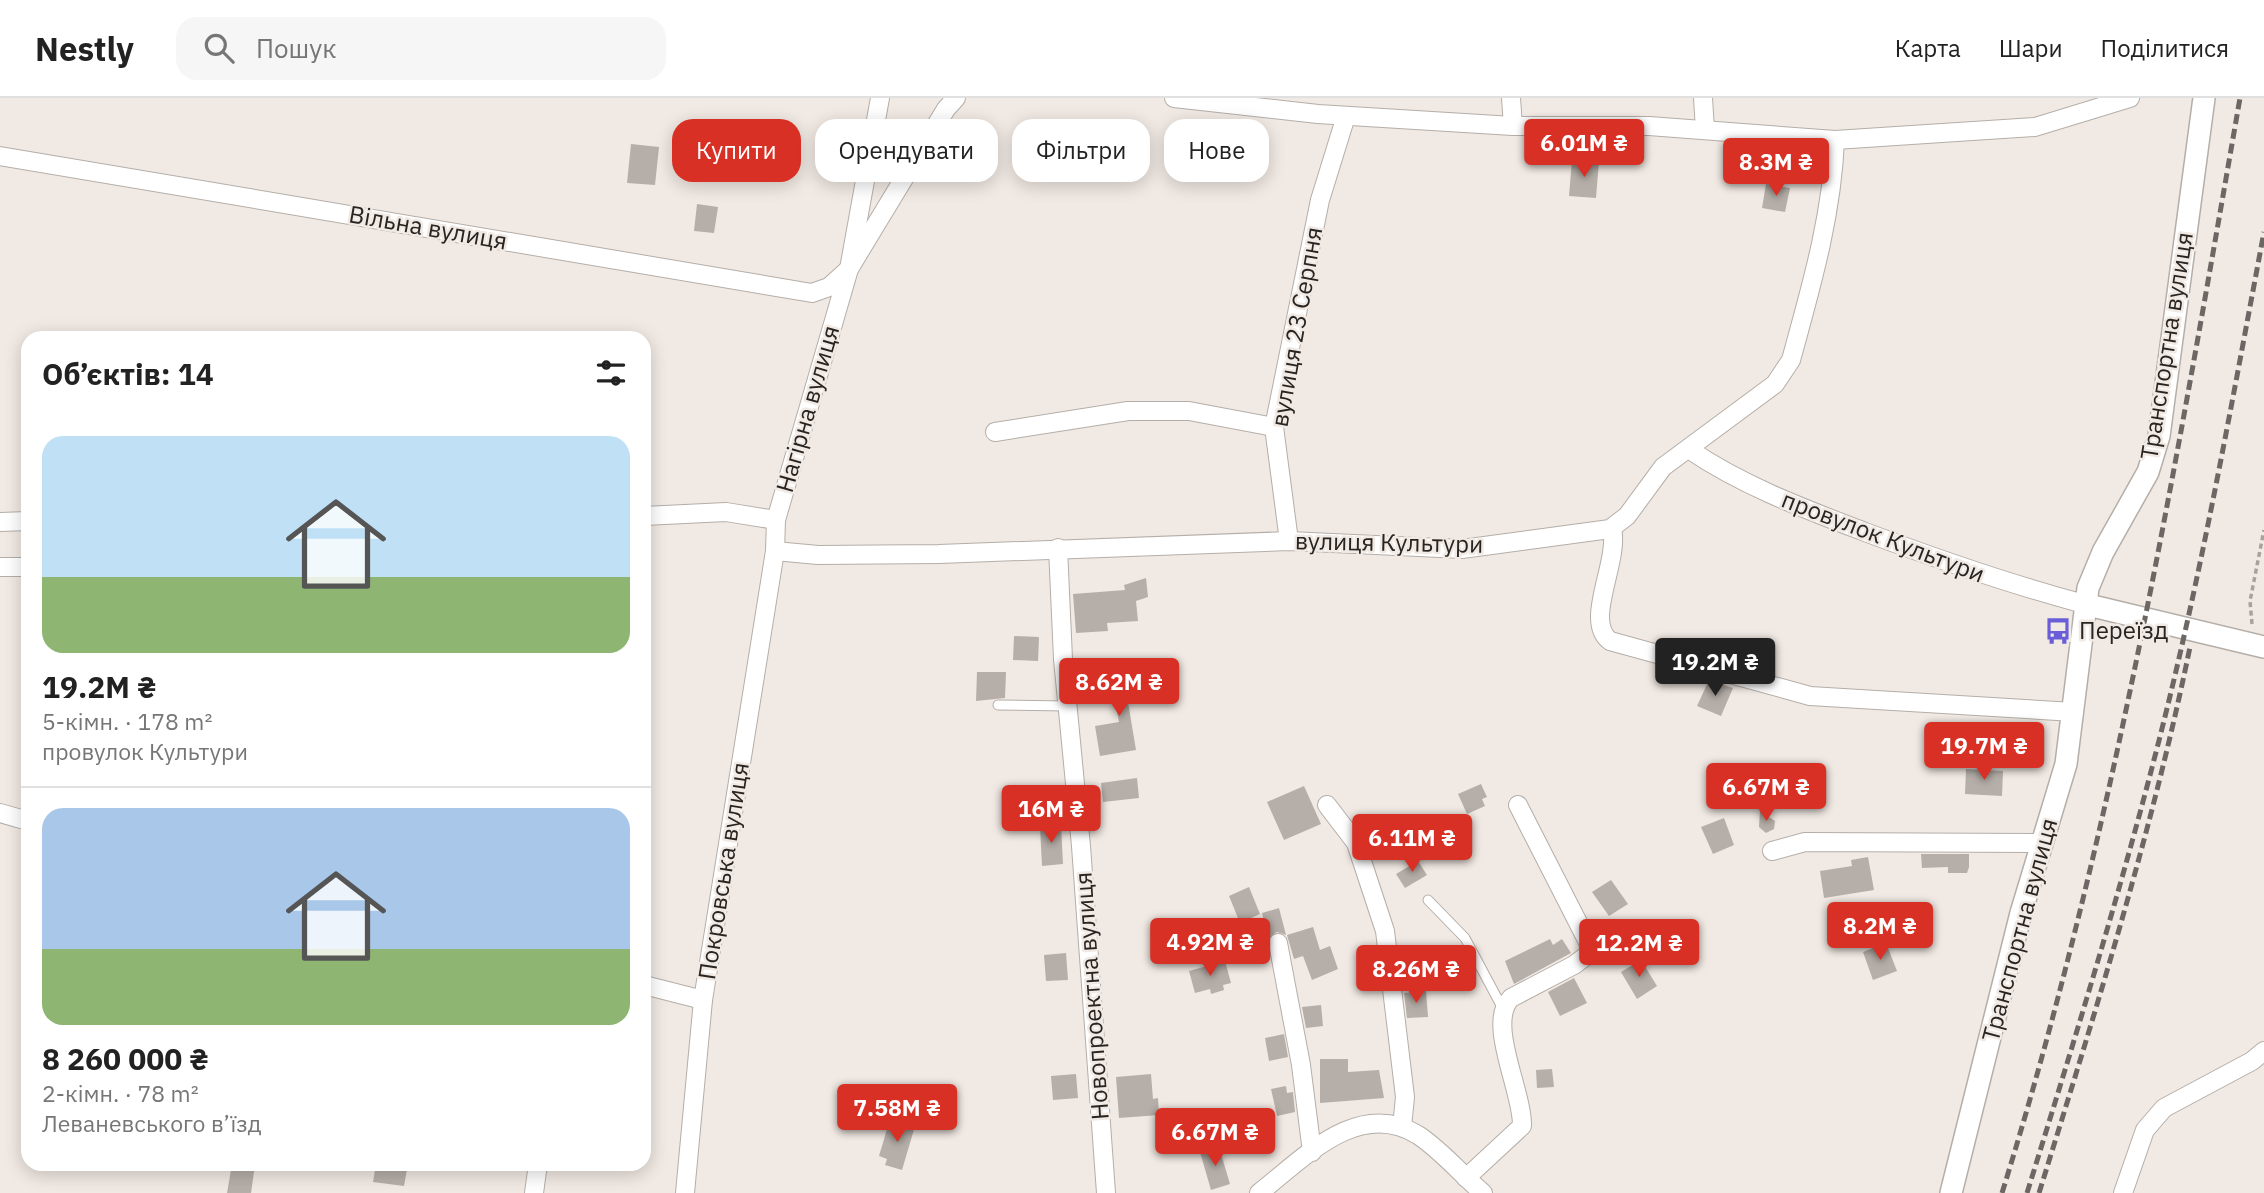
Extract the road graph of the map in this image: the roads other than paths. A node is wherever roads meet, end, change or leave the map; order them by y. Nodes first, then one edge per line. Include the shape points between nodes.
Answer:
1 (880, 98) edge
2 (956, 98) edge
3 (1174, 98) edge
4 (1182, 98) edge
5 (1511, 98) edge
6 (1703, 98) edge
7 (2130, 98) edge
8 (2204, 98) edge
9 (1346, 116) junction
10 (1513, 126) junction
11 (1705, 130) junction
12 (1835, 141) junction
13 (0, 156) edge
14 (849, 269) junction
15 (1274, 427) junction
16 (995, 432) dead end
17 (1690, 450) junction
18 (651, 516) edge
19 (776, 520) junction
20 (21, 521) edge
21 (0, 522) edge
22 (1612, 528) junction
23 (1289, 541) junction
24 (1058, 548) junction
25 (775, 551) junction
26 (0, 567) edge
27 (21, 567) edge
28 (2084, 604) junction
29 (2259, 646) edge
30 (998, 705) dead end
31 (1068, 706) junction
32 (2074, 712) junction
33 (1327, 805) dead end
34 (1518, 805) dead end
35 (0, 813) edge
36 (21, 819) edge
37 (2043, 843) junction
38 (1772, 851) dead end
39 (1427, 900) dead end
40 (1278, 943) dead end
41 (651, 987) edge
42 (703, 1000) junction
43 (1503, 1009) junction
44 (2264, 1051) edge
45 (1402, 1128) junction
46 (1312, 1152) junction
47 (537, 1171) edge
48 (1466, 1178) junction
49 (534, 1193) edge
50 (685, 1193) edge
51 (1106, 1193) edge
52 (1259, 1193) edge
53 (1483, 1193) edge
54 (1951, 1193) edge
55 (2123, 1193) edge

1 - 14 street, Нагірна вулиця
2 - 14 street, Нагірна вулиця
3 - 4 street
4 - 9 street
5 - 10 street
6 - 11 street
7 - 12 street via 2035,127
8 - 28 street, Транспортна вулиця via 2158,436 2148,472 2093,572
9 - 10 street
9 - 15 street, вулиця 23 Серпня via 1320,200
10 - 11 street
11 - 12 street
12 - 17 street via 1833,191 1821,251 1791,360 1775,384
13 - 14 street, Вільна вулиця via 812,293 829,287
14 - 19 street, Нагірна вулиця
15 - 16 street via 1189,411 1128,411
15 - 23 street, вулиця 23 Серпня
17 - 22 street via 1663,467 1627,516
17 - 28 street, провулок Культури via 1727,472 1843,524 1992,579
18 - 19 street via 726,512
19 - 25 street, Нагірна вулиця
20 - 21 street
22 - 23 street, вулиця Культури via 1462,549
22 - 32 street via 1613,559 1598,619 1600,630 1610,641 1811,696
23 - 24 street, вулиця Культури
24 - 25 street, вулиця Культури via 818,555
24 - 31 street, Новопроектна вулиця
25 - 42 street, Покровська вулиця
26 - 27 street
28 - 29 street
28 - 32 street, Транспортна вулиця
30 - 31 lane
31 - 51 street, Новопроектна вулиця
32 - 37 street, Транспортна вулиця via 2066,764
33 - 45 street via 1356,843 1385,931 1405,1097
34 - 43 street via 1591,948 1586,958 1511,998
35 - 36 street
37 - 38 street via 1805,842
37 - 54 street, Транспортна вулиця
39 - 43 lane via 1465,938
40 - 46 street
41 - 42 street
42 - 50 street, Покровська вулиця
43 - 48 street via 1522,1126
44 - 55 street via 2164,1108 2145,1130
45 - 46 street via 1387,1122 1366,1123 1343,1130
45 - 48 street via 1419,1136
46 - 52 street
47 - 49 street
48 - 53 street

